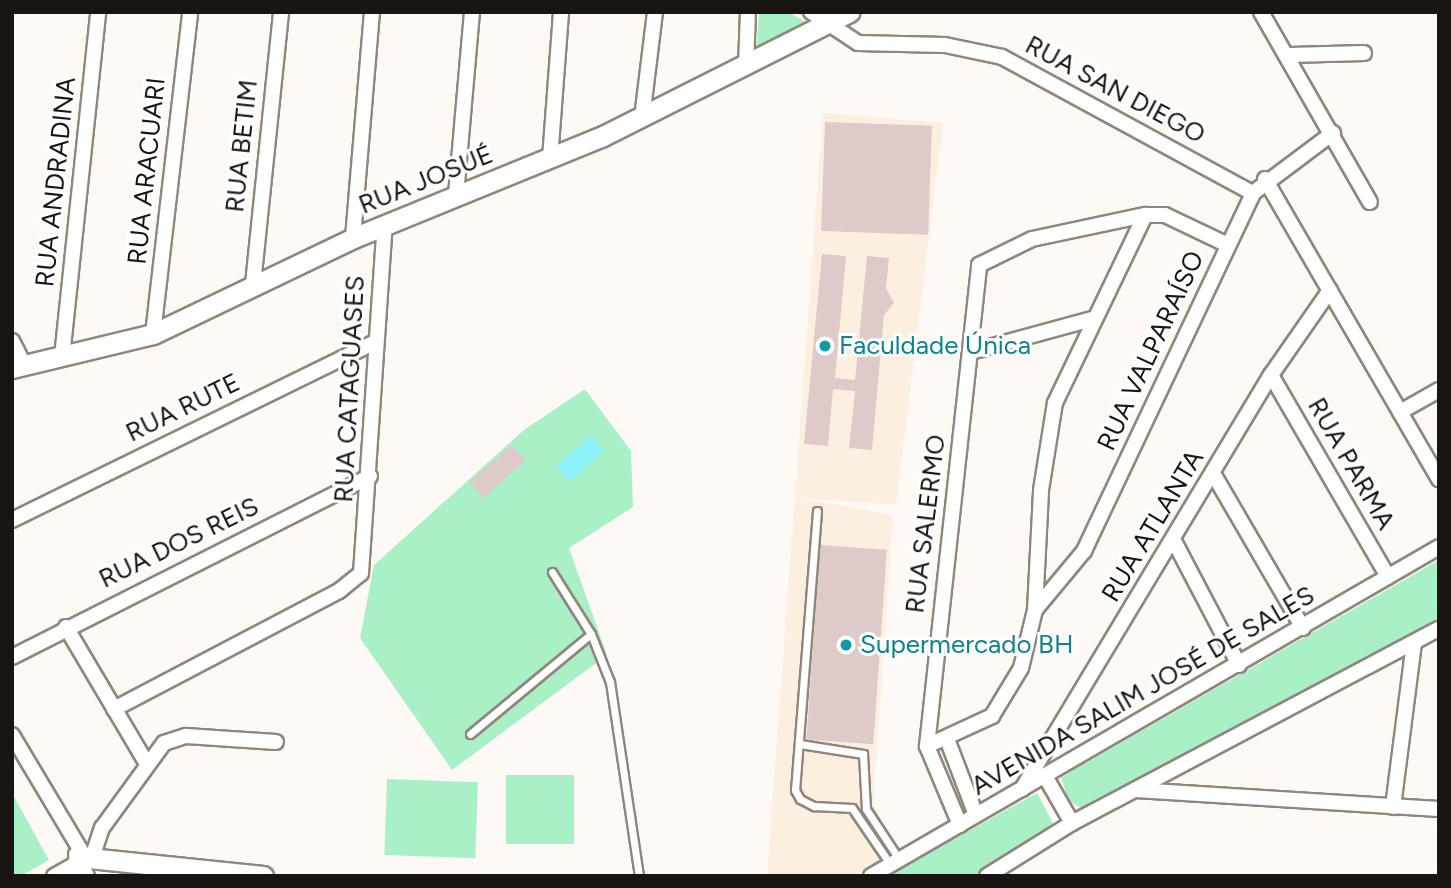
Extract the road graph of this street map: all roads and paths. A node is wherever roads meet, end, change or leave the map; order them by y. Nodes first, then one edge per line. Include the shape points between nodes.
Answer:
1 (98, 12) edge
2 (190, 12) edge
3 (281, 12) edge
4 (372, 12) edge
5 (472, 12) edge
6 (561, 12) edge
7 (655, 12) edge
8 (748, 12) edge
9 (811, 12) edge
10 (849, 12) edge
11 (1261, 12) edge
12 (830, 17) edge
13 (1273, 19) edge
14 (1364, 53) dead end
15 (1290, 55) junction
16 (746, 66) junction
17 (642, 118) junction
18 (1333, 132) junction
19 (550, 159) junction
20 (1265, 179) junction
21 (1253, 193) junction
22 (456, 195) junction
23 (1370, 202) dead end
24 (1145, 215) junction
25 (385, 225) junction
26 (352, 238) junction
27 (1228, 245) junction
28 (253, 285) junction
29 (1330, 290) junction
30 (1092, 319) junction
31 (153, 334) junction
32 (12, 341) edge
33 (376, 341) junction
34 (971, 352) junction
35 (62, 357) junction
36 (18, 366) edge
37 (1271, 375) junction
38 (1439, 390) edge
39 (1400, 412) junction
40 (1214, 475) junction
41 (369, 476) junction
42 (1439, 479) edge
43 (817, 511) dead end
44 (12, 520) edge
45 (1174, 541) junction
46 (1439, 547) edge
47 (552, 572) dead end
48 (1388, 577) junction
49 (1035, 610) junction
50 (66, 627) junction
51 (1303, 628) junction
52 (1439, 629) edge
53 (592, 634) junction
54 (1414, 643) junction
55 (12, 657) edge
56 (1239, 665) junction
57 (114, 709) junction
58 (470, 734) dead end
59 (12, 735) edge
60 (947, 739) junction
61 (275, 742) dead end
62 (800, 744) junction
63 (927, 746) junction
64 (147, 764) junction
65 (1045, 776) junction
66 (1021, 790) junction
67 (1134, 790) junction
68 (1393, 807) junction
69 (1439, 809) edge
70 (976, 815) junction
71 (1072, 823) junction
72 (960, 825) junction
73 (894, 861) junction
74 (85, 864) edge
75 (54, 876) edge
76 (255, 876) edge
77 (263, 876) edge
78 (639, 876) edge
79 (871, 876) edge
80 (987, 876) edge

1 - 35 street, RUA ANDRADINA
2 - 31 street, RUA ARACUARI
3 - 28 street, RUA BETIM
4 - 26 street, RUA CATAGUASES
5 - 22 street
6 - 19 street
7 - 17 street
8 - 16 street
9 - 12 street, RUA SAN DIEGO
10 - 12 street, RUA JOSUÉ
11 - 13 street
12 - 16 street, RUA JOSUÉ
12 - 21 street, RUA SAN DIEGO via 858,43 946,45 1002,57
13 - 15 street
14 - 15 street
15 - 18 street
16 - 17 street, RUA JOSUÉ
17 - 19 street, RUA JOSUÉ
18 - 20 street, RUA VALPARAÍSO
18 - 23 street
19 - 22 street, RUA JOSUÉ
20 - 21 street, RUA VALPARAÍSO
20 - 29 street
21 - 27 street, RUA VALPARAÍSO
22 - 25 street, RUA JOSUÉ
24 - 27 street via 1185,222
24 - 30 street
24 - 34 street, RUA SALERMO via 1032,239 979,265
25 - 26 street, RUA JOSUÉ
25 - 33 street, RUA CATAGUASES
26 - 28 street, RUA JOSUÉ
27 - 49 street, RUA VALPARAÍSO via 1084,551
28 - 31 street, RUA JOSUÉ
29 - 37 street, RUA ATLANTA
29 - 39 street
30 - 34 street
30 - 49 street via 1048,430
31 - 35 street, RUA JOSUÉ
32 - 36 street
33 - 41 street, RUA CATAGUASES
33 - 44 street, RUA RUTE
34 - 63 street, RUA SALERMO
35 - 36 street, RUA JOSUÉ
37 - 40 street, RUA ATLANTA
37 - 48 street, RUA PARMA
38 - 39 street
39 - 42 street
40 - 45 street, RUA ATLANTA
40 - 51 street
41 - 50 street, RUA DOS REIS
41 - 57 street, RUA CATAGUASES via 365,555 356,580
43 - 62 lane
45 - 56 street
45 - 66 street, RUA ATLANTA
46 - 48 street, AVENIDA SALIM JOSÉ DE SALES
47 - 53 lane
48 - 51 street, AVENIDA SALIM JOSÉ DE SALES
49 - 60 street via 1021,668 1007,698 992,716
50 - 55 street, RUA DOS REIS
50 - 57 street
51 - 56 street, AVENIDA SALIM JOSÉ DE SALES
52 - 54 street
53 - 58 lane
53 - 78 lane via 610,682
54 - 67 street
54 - 68 street
56 - 65 street, AVENIDA SALIM JOSÉ DE SALES
57 - 64 street
59 - 74 street
60 - 63 street
60 - 70 street
61 - 64 street via 172,738
62 - 73 lane via 863,754 866,808
62 - 73 lane via 796,796 814,806 852,808
63 - 72 street, RUA SALERMO
64 - 74 street via 96,838
65 - 66 street, AVENIDA SALIM JOSÉ DE SALES
65 - 71 street
66 - 70 street, AVENIDA SALIM JOSÉ DE SALES
67 - 68 street
67 - 71 street
68 - 69 street
70 - 72 street, AVENIDA SALIM JOSÉ DE SALES
71 - 80 street
72 - 73 street, AVENIDA SALIM JOSÉ DE SALES
73 - 79 street, AVENIDA SALIM JOSÉ DE SALES
74 - 75 street
74 - 76 street
76 - 77 street

